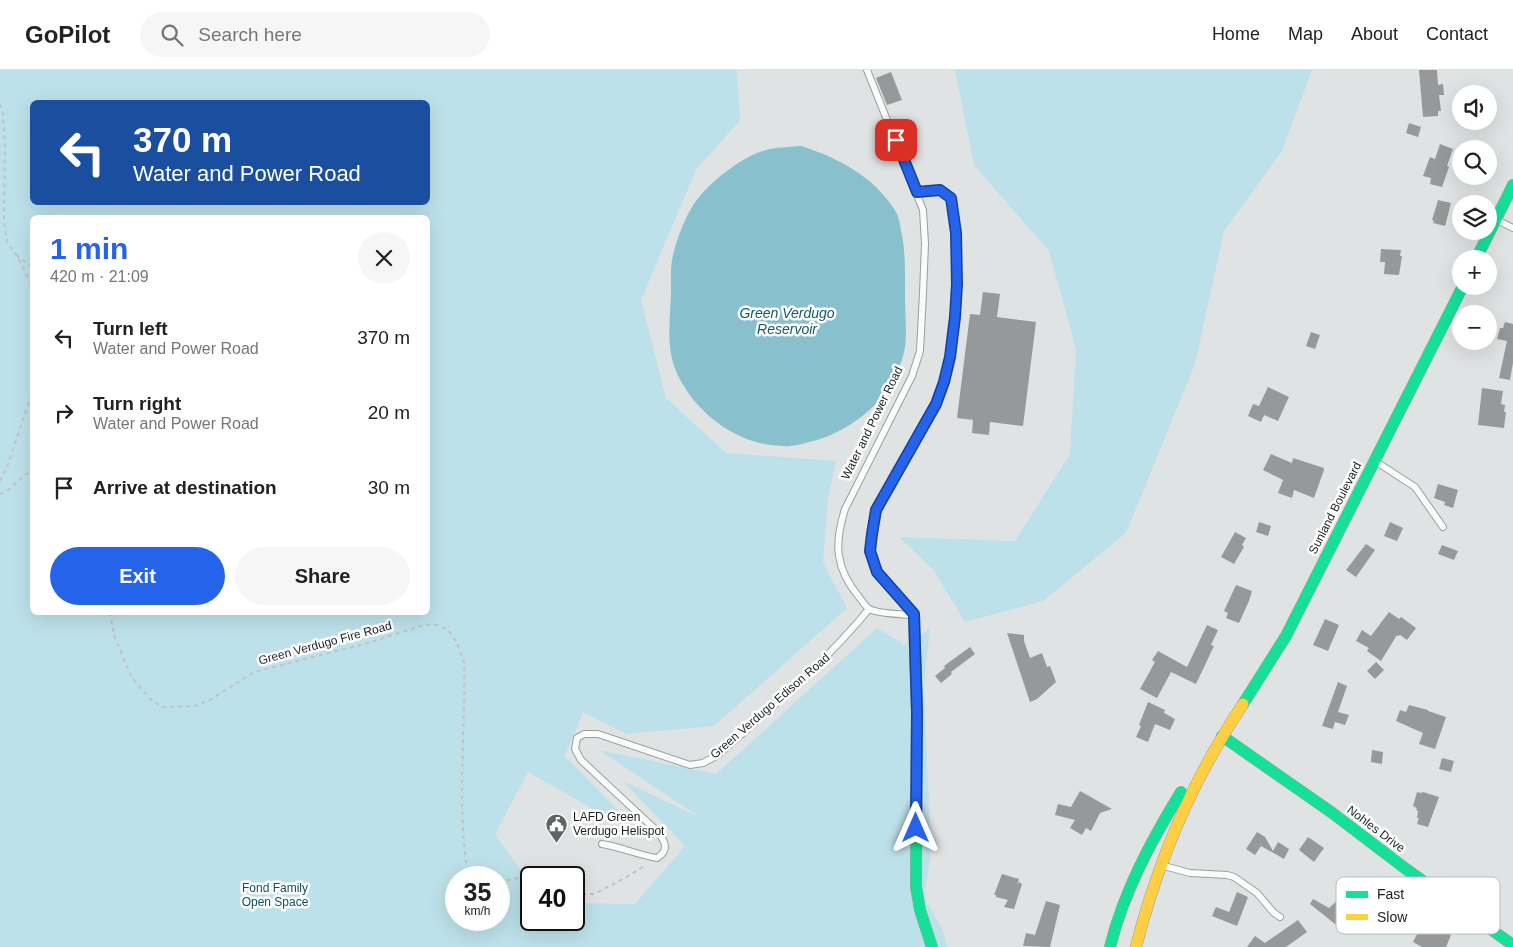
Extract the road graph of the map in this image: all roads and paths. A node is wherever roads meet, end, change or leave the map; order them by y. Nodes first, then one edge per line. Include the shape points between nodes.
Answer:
1 (867, 70) edge
2 (0, 104) edge
3 (1513, 186) edge
4 (917, 192) junction
5 (1497, 217) edge
6 (1497, 220) edge
7 (1513, 228) edge
8 (16, 254) junction
9 (30, 265) edge
10 (30, 281) edge
11 (1457, 295) edge
12 (30, 399) edge
13 (1374, 461) junction
14 (30, 471) edge
15 (0, 481) edge
16 (0, 494) edge
17 (1443, 526) dead end
18 (869, 609) junction
19 (914, 614) junction
20 (111, 615) edge
21 (1222, 736) junction
22 (602, 844) dead end
23 (657, 858) junction
24 (1160, 865) junction
25 (467, 866) edge
26 (1417, 877) edge
27 (585, 894) edge
28 (1280, 917) dead end
29 (1498, 934) edge
30 (1513, 945) edge
31 (932, 947) edge
32 (1110, 947) edge
33 (1136, 947) edge

1 - 4 lane, Water and Power Road
2 - 8 path via 5,146 4,221 7,242
3 - 5 main road
4 - 18 lane, Water and Power Road via 923,210 925,244 920,351 912,376 845,509 837,550 853,590
4 - 19 lane via 940,190 951,198 956,233 957,284 950,357 936,404 876,510 870,551 877,572
6 - 7 lane
8 - 9 path
8 - 10 path
11 - 13 main road, Sunland Boulevard
12 - 15 path
13 - 17 lane via 1415,487
13 - 21 main road, Sunland Boulevard via 1286,636
14 - 16 path
18 - 19 lane
18 - 23 lane, Green Verdugo Edison Road via 810,673 718,755 703,763 690,765 598,734 584,734 577,738 575,749 581,760 664,840 666,848
19 - 31 main road via 916,886
20 - 25 path, Green Verdugo Fire Road via 114,635 131,676 150,699 162,707 195,706 254,672 424,625 433,623 444,627 458,643 464,662 462,811
21 - 24 main road, Sunland Boulevard
21 - 26 main road, Nohles Drive
21 - 32 main road, Sunland Boulevard via 1197,766 1139,864
22 - 23 lane
23 - 27 path via 594,894
24 - 28 lane via 1190,873 1234,877 1257,893
24 - 33 main road, Sunland Boulevard via 1144,910
29 - 30 main road, Nohles Drive

